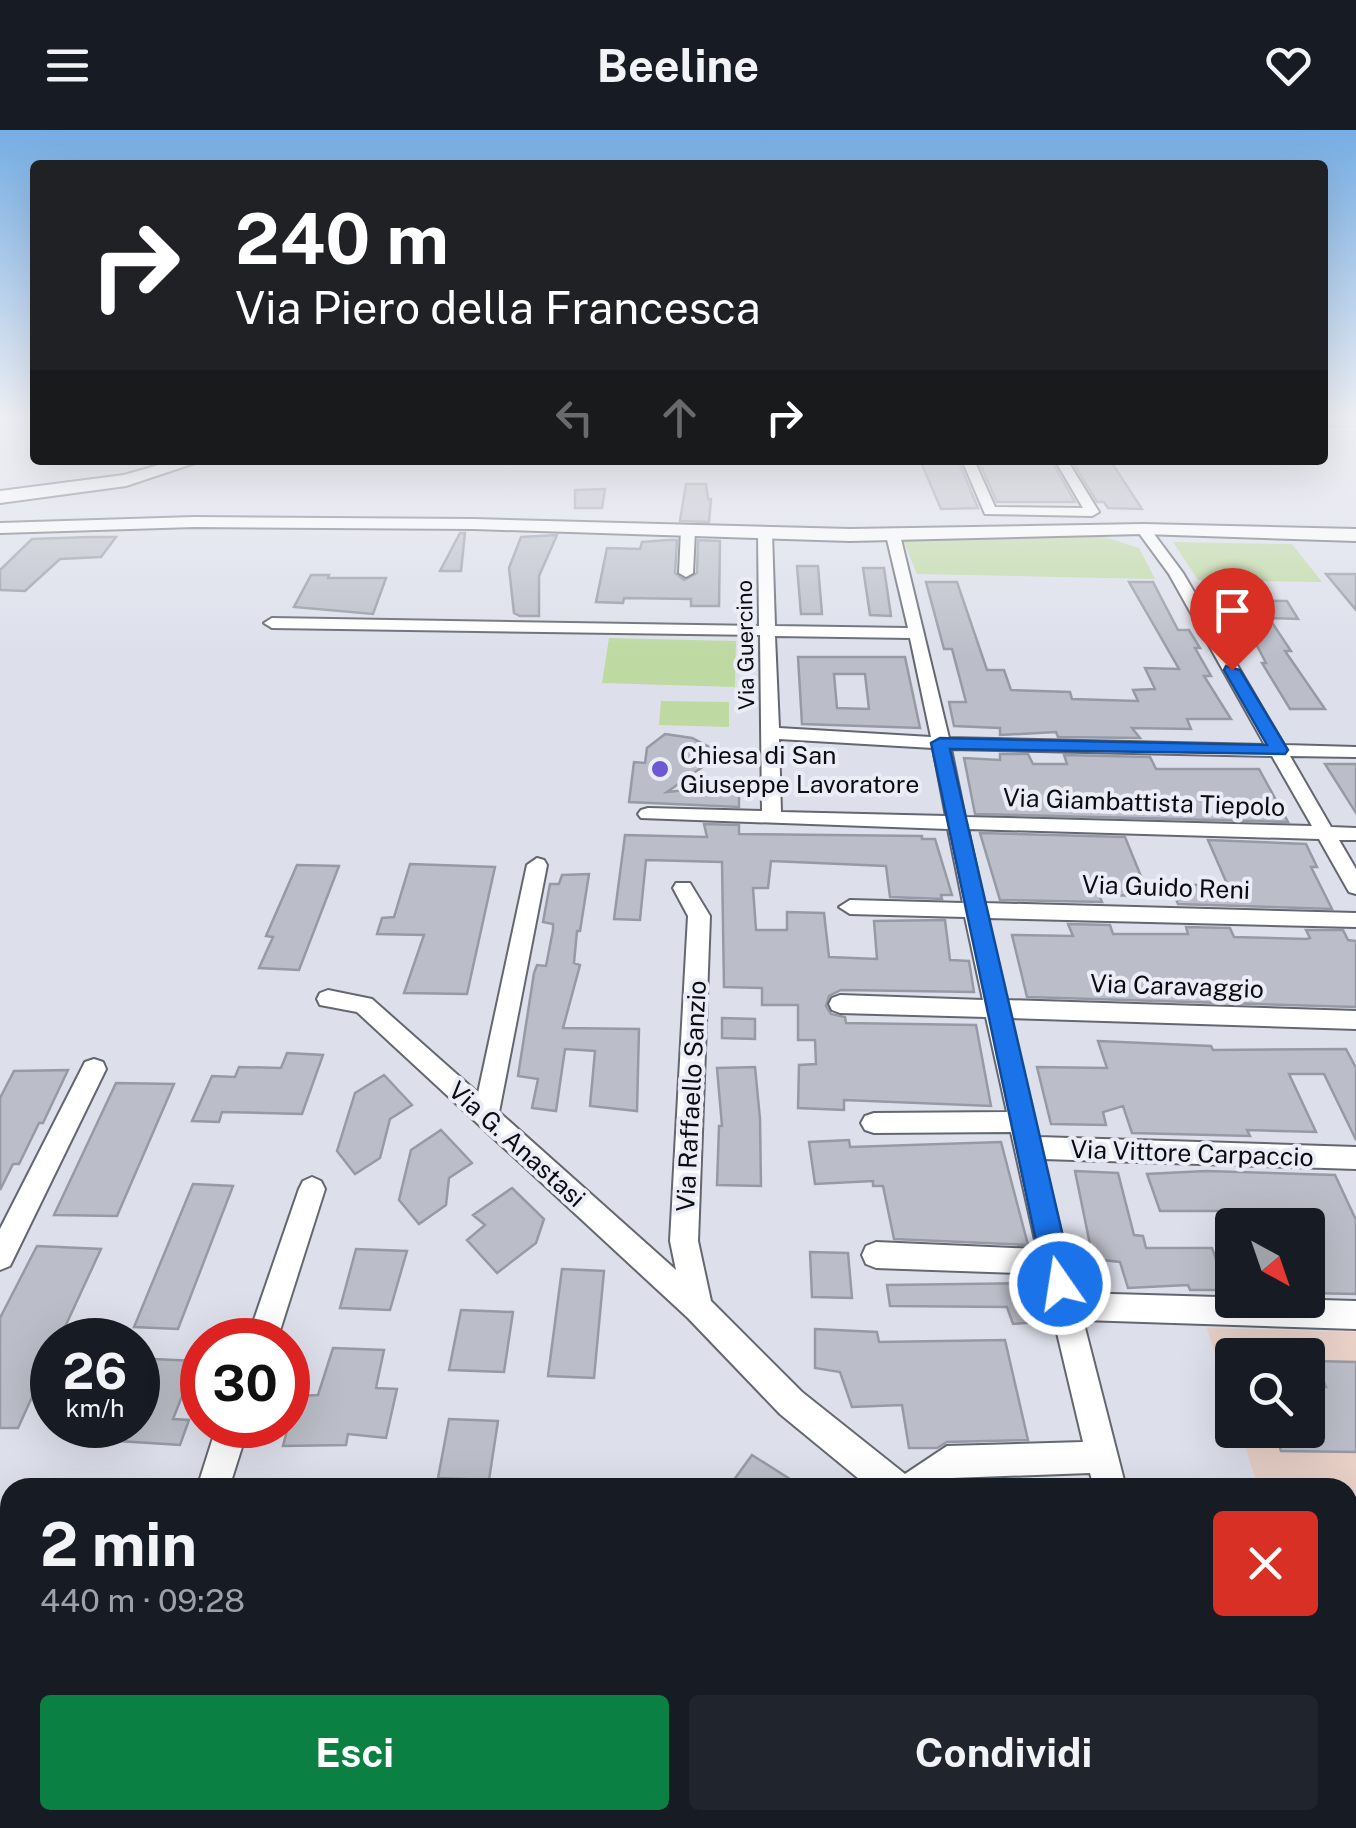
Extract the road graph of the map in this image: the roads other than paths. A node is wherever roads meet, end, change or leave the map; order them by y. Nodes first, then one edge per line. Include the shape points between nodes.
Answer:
1 (984, 498) edge
2 (1084, 498) edge
3 (1040, 512) junction
4 (0, 528) edge
5 (1142, 529) junction
6 (688, 530) junction
7 (1055, 530) junction
8 (765, 532) junction
9 (892, 535) junction
10 (1356, 535) edge
11 (686, 573) dead end
12 (272, 624) dead end
13 (769, 638) junction
14 (917, 640) junction
15 (769, 734) junction
16 (940, 743) junction
17 (1279, 750) junction
18 (1356, 752) edge
19 (648, 814) dead end
20 (772, 817) junction
21 (960, 822) junction
22 (1326, 833) junction
23 (1356, 834) edge
24 (538, 865) dead end
25 (1356, 887) edge
26 (682, 888) dead end
27 (850, 908) dead end
28 (975, 909) junction
29 (1356, 920) edge
30 (328, 999) dead end
31 (840, 1004) dead end
32 (996, 1006) junction
33 (1356, 1020) edge
34 (94, 1069) dead end
35 (486, 1116) junction
36 (874, 1122) dead end
37 (1026, 1135) junction
38 (1356, 1158) edge
39 (312, 1189) dead end
40 (876, 1255) dead end
41 (0, 1257) edge
42 (1054, 1262) junction
43 (1064, 1306) junction
44 (698, 1308) junction
45 (1356, 1315) edge
46 (269, 1318) edge
47 (226, 1448) edge
48 (1106, 1472) edge
49 (216, 1478) edge
50 (884, 1478) edge
51 (926, 1478) edge

1 - 3 street via 990,512
2 - 3 street via 1092,512
3 - 7 street
4 - 6 street via 194,522
5 - 7 street
5 - 10 street
5 - 17 street via 1176,574
6 - 8 street
6 - 11 street
7 - 9 street
8 - 9 street
8 - 13 street, Via Guercino
9 - 14 street
12 - 13 street
13 - 14 street
13 - 15 street, Via Guercino
14 - 16 street
15 - 16 street
15 - 20 street, Via Guercino
16 - 17 street
16 - 21 street
17 - 18 street
17 - 22 street
19 - 20 street, Via Giambattista Tiepolo
20 - 21 street, Via Giambattista Tiepolo
21 - 22 street, Via Giambattista Tiepolo
21 - 28 street
22 - 23 street, Via Giambattista Tiepolo
22 - 25 street
24 - 35 street
26 - 44 street, Via Raffaello Sanzio via 699,916 684,1241
27 - 28 street, Via Guido Reni
28 - 29 street, Via Guido Reni
28 - 32 street
30 - 35 street, Via G. Anastasi via 364,1005
31 - 32 street, Via Caravaggio
32 - 33 street, Via Caravaggio
32 - 37 street
34 - 41 street
35 - 44 street, Via G. Anastasi
36 - 37 street, Via Vittore Carpaccio
37 - 38 street, Via Vittore Carpaccio
37 - 42 street
39 - 46 street
40 - 42 street
42 - 43 street
43 - 45 street
43 - 48 street
44 - 50 street, Via G. Anastasi via 779,1392
47 - 49 street
48 - 51 street via 947,1462

